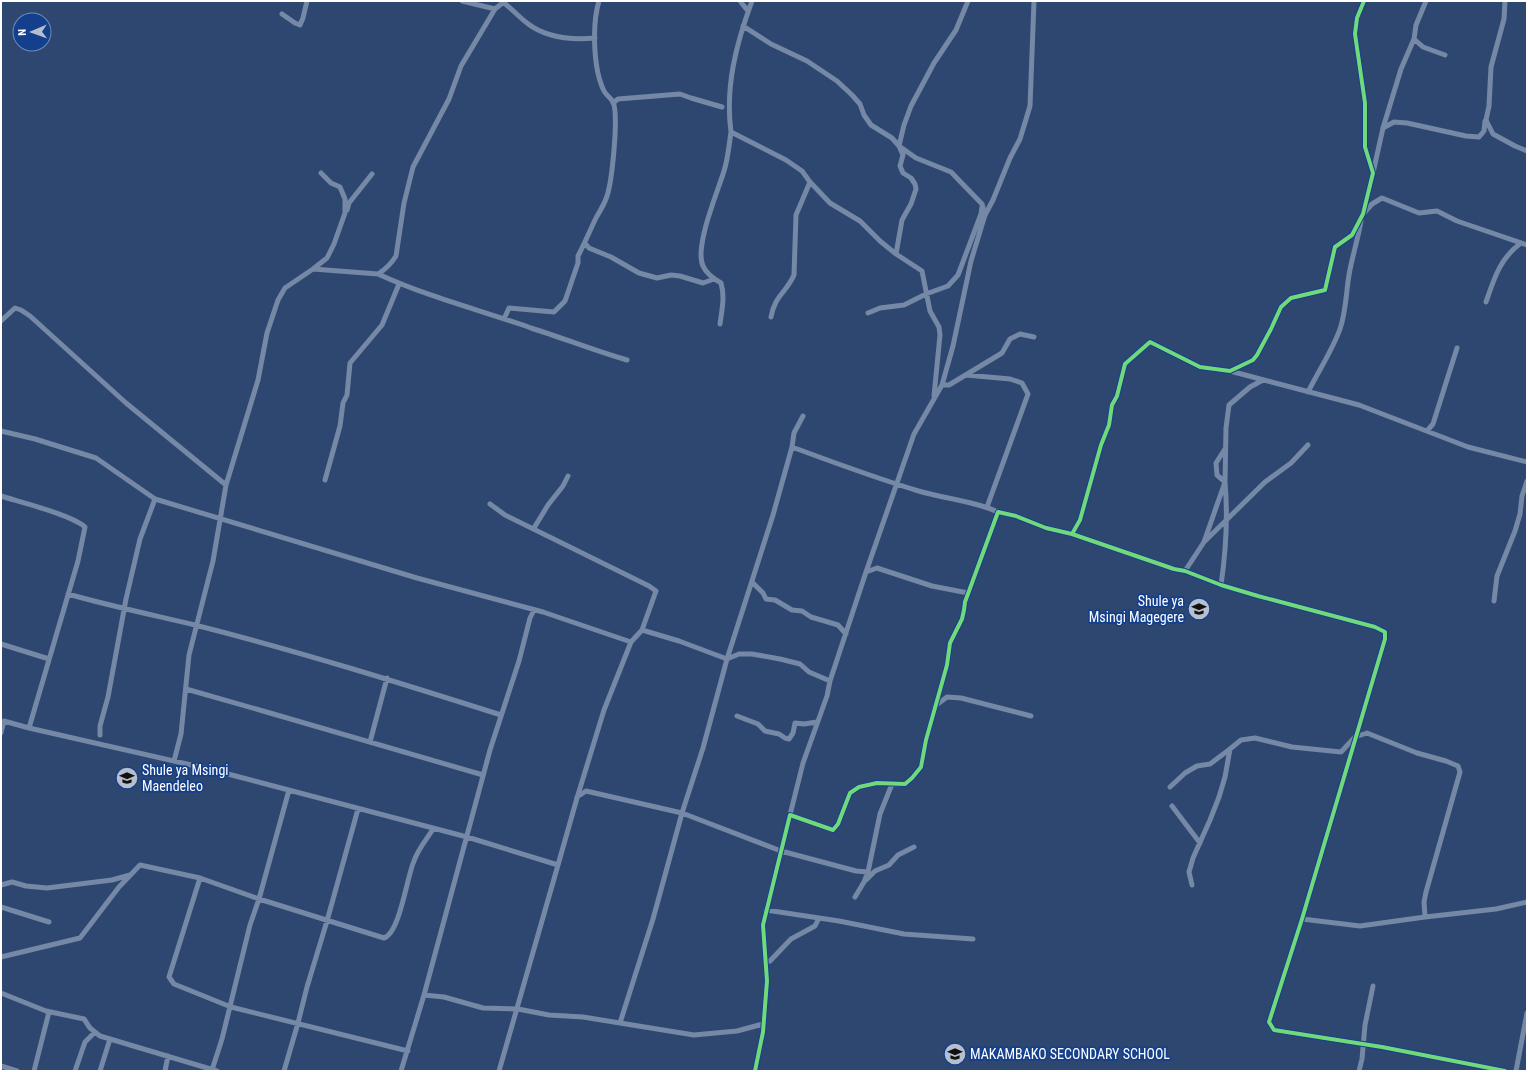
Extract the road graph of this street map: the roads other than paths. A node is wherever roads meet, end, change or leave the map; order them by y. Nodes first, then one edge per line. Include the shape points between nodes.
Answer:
1 (307, 1) edge
2 (462, 1) edge
3 (599, 1) edge
4 (740, 1) edge
5 (752, 1) edge
6 (1034, 1) edge
7 (1364, 1) edge
8 (1505, 1) edge
9 (504, 2) edge
10 (967, 2) edge
11 (1425, 2) edge
12 (495, 9) junction
13 (748, 11) junction
14 (282, 14) dead end
15 (743, 26) junction
16 (595, 38) junction
17 (1414, 39) junction
18 (1445, 55) dead end
19 (614, 103) junction
20 (722, 107) dead end
21 (1486, 120) junction
22 (1383, 128) junction
23 (731, 132) junction
24 (899, 146) junction
25 (1527, 151) edge
26 (321, 173) dead end
27 (1373, 173) junction
28 (372, 174) dead end
29 (810, 182) junction
30 (982, 204) junction
31 (345, 213) junction
32 (1363, 214) junction
33 (985, 215) junction
34 (585, 243) junction
35 (1521, 243) junction
36 (1527, 245) edge
37 (896, 254) junction
38 (313, 269) junction
39 (378, 274) junction
40 (714, 279) junction
41 (399, 284) junction
42 (926, 294) junction
43 (1486, 302) dead end
44 (868, 313) dead end
45 (771, 317) dead end
46 (504, 319) junction
47 (1, 321) edge
48 (720, 324) dead end
49 (1034, 337) dead end
50 (1457, 348) dead end
51 (627, 360) dead end
52 (1230, 371) junction
53 (966, 375) junction
54 (1263, 380) junction
55 (942, 385) junction
56 (1308, 392) junction
57 (934, 399) junction
58 (802, 416) dead end
59 (1, 431) edge
60 (1427, 431) junction
61 (1308, 445) dead end
62 (792, 447) junction
63 (1226, 449) junction
64 (1527, 462) edge
65 (568, 476) dead end
66 (325, 480) dead end
67 (1527, 481) edge
68 (1225, 482) junction
69 (898, 484) junction
70 (226, 485) junction
71 (1, 496) edge
72 (155, 499) junction
73 (490, 504) dead end
74 (987, 507) junction
75 (998, 512) junction
76 (220, 519) junction
77 (1227, 520) junction
78 (534, 528) junction
79 (1072, 534) junction
80 (1204, 542) junction
81 (1185, 571) junction
82 (866, 572) junction
83 (752, 582) junction
84 (1221, 585) junction
85 (968, 593) junction
86 (68, 594) junction
87 (1494, 601) dead end
88 (125, 609) junction
89 (534, 610) junction
90 (196, 626) junction
91 (642, 630) junction
92 (846, 634) junction
93 (632, 642) junction
94 (1, 644) edge
95 (49, 659) junction
96 (727, 659) junction
97 (387, 678) junction
98 (830, 681) junction
99 (186, 689) junction
100 (936, 706) junction
101 (501, 715) junction
102 (737, 716) dead end
103 (1031, 716) dead end
104 (3, 720) edge
105 (818, 722) junction
106 (29, 728) junction
107 (1, 733) edge
108 (100, 735) dead end
109 (1355, 737) junction
110 (370, 742) junction
111 (1230, 749) junction
112 (174, 761) junction
113 (483, 775) junction
114 (892, 784) junction
115 (1170, 787) dead end
116 (289, 790) junction
117 (577, 798) junction
118 (1172, 806) dead end
119 (358, 809) junction
120 (682, 814) junction
121 (790, 815) junction
122 (434, 829) junction
123 (467, 837) junction
124 (1200, 843) junction
125 (914, 847) dead end
126 (781, 851) junction
127 (558, 865) junction
128 (868, 872) junction
129 (131, 874) junction
130 (200, 878) junction
131 (864, 882) junction
132 (1, 885) edge
133 (1192, 885) dead end
134 (854, 897) dead end
135 (259, 899) junction
136 (1527, 902) edge
137 (1, 907) edge
138 (766, 910) junction
139 (1424, 917) junction
140 (819, 918) junction
141 (1302, 919) junction
142 (327, 921) junction
143 (49, 922) dead end
144 (973, 938) dead end
145 (1, 957) edge
146 (766, 962) junction
147 (1373, 986) dead end
148 (1, 993) edge
149 (424, 995) junction
150 (231, 1006) junction
151 (518, 1009) junction
152 (49, 1012) junction
153 (1527, 1013) edge
154 (298, 1023) junction
155 (620, 1023) junction
156 (763, 1024) junction
157 (95, 1032) junction
158 (110, 1039) junction
159 (1362, 1044) junction
160 (408, 1051) junction
161 (168, 1056) junction
162 (1, 1066) edge
163 (215, 1070) edge
164 (17, 1071) edge
165 (34, 1071) edge
166 (75, 1071) edge
167 (100, 1071) edge
168 (165, 1071) edge
169 (284, 1071) edge
170 (401, 1071) edge
171 (499, 1071) edge
172 (756, 1071) edge
173 (1359, 1071) edge
174 (1505, 1071) edge
175 (1516, 1071) edge

1 - 14 street via 300,25
2 - 12 street
3 - 16 street
4 - 13 street
5 - 13 street
6 - 33 street via 1030,106 1020,139
7 - 27 street via 1357,18 1355,34 1366,103 1365,147
8 - 21 street via 1504,19 1491,67
9 - 12 street
9 - 16 street via 527,23 548,34 582,39
10 - 24 street via 956,30 934,63 911,106
11 - 17 street via 1416,25
12 - 39 street via 461,66 449,99 413,167 404,203 396,256 386,269
13 - 15 street
15 - 23 street via 729,88 728,113
15 - 24 street via 771,44 807,61 837,81 860,104 872,125 892,138
16 - 19 street via 600,82 604,92
17 - 18 street via 1423,47
17 - 22 street via 1400,69
19 - 20 street via 618,99 680,94
19 - 34 street via 615,146 607,197
21 - 22 street via 1484,131 1479,137 1407,123 1394,122
21 - 25 street via 1493,134
22 - 27 street
23 - 29 street via 786,160 802,171
23 - 40 street via 724,172 703,237 703,266
24 - 30 street via 923,161 951,172
24 - 37 street via 903,155 900,166 916,188 902,220
26 - 31 street via 331,183 340,187 345,199
27 - 32 street
28 - 31 street via 349,203
29 - 37 street via 830,203 860,221
29 - 45 street via 796,216 794,275 779,295
30 - 33 street
30 - 42 street via 981,214 958,275 948,286
31 - 38 street via 327,258
32 - 35 street via 1382,198 1418,214 1437,211 1457,221
32 - 52 street via 1352,235 1335,247 1325,290 1291,298 1281,307 1272,329 1253,360
32 - 56 street via 1349,274 1341,328
33 - 55 street via 971,262
34 - 40 street via 589,248 639,273 657,278 680,276 703,283
34 - 46 street via 578,256 578,263 564,301 554,312 509,308
35 - 36 street
35 - 43 street via 1502,261
37 - 42 street via 922,271
38 - 39 street
38 - 70 street via 285,288 278,300 267,333 258,380
39 - 41 street
40 - 48 street via 721,283 723,290
41 - 46 street
41 - 66 street via 382,325 350,363 347,395
42 - 44 street via 904,305 880,308
42 - 57 street via 940,335
46 - 51 street
47 - 70 street via 15,308 30,316 126,403
49 - 53 street via 1020,334 1010,339 1002,353
50 - 60 street via 1433,424
52 - 54 street
52 - 79 street via 1200,367 1150,342 1125,364 1080,520
53 - 55 street via 948,385
53 - 74 street via 1022,383 1028,394
54 - 56 street
54 - 63 street via 1250,387 1229,405
55 - 57 street
56 - 60 street via 1360,405
57 - 69 street via 914,434
58 - 62 street via 794,433
59 - 72 street via 96,458
60 - 64 street via 1468,447
61 - 77 street via 1291,463 1265,482
62 - 69 street
62 - 83 street
63 - 68 street
63 - 68 street via 1216,463 1218,475
65 - 78 street
67 - 87 street via 1515,531 1497,576
68 - 77 street
68 - 80 street
69 - 74 street
69 - 82 street
70 - 76 street
71 - 86 street via 57,513 85,526
72 - 76 street
72 - 88 street via 140,540
73 - 78 street via 505,515
74 - 75 street
75 - 79 street
75 - 85 street
76 - 89 street
76 - 90 street via 213,561
77 - 80 street
77 - 84 street
78 - 91 street via 656,591
79 - 81 street
80 - 81 street
81 - 84 street
82 - 85 street via 877,568 932,586
82 - 92 street
83 - 92 street via 766,599 775,600 792,610 802,611 838,625
83 - 96 street
84 - 109 street via 1375,627 1385,632
85 - 100 street via 962,619 950,643
86 - 88 street
86 - 95 street
88 - 90 street
88 - 108 street
89 - 93 street
89 - 101 street
90 - 97 street
90 - 99 street via 189,655
91 - 93 street
91 - 96 street
92 - 98 street
93 - 117 street via 604,710
94 - 95 street
95 - 106 street
96 - 98 street via 739,654 752,654 780,659 800,664 809,672
96 - 120 street
97 - 101 street
97 - 110 street
98 - 105 street
99 - 110 street
99 - 112 street
100 - 103 street via 947,697 962,698
100 - 114 street via 921,767 905,784
101 - 113 street
102 - 105 street via 758,724 765,731 789,739 795,723
104 - 106 street
104 - 107 street
105 - 121 street via 803,763
106 - 112 street
109 - 111 street via 1341,752 1292,747 1255,738 1241,740
109 - 139 street via 1367,733 1458,766 1460,772 1426,892
109 - 141 street
110 - 113 street
111 - 115 street via 1210,764 1197,766
111 - 124 street via 1219,798
112 - 116 street
113 - 123 street
114 - 121 street via 859,787 850,793 838,824 833,830
114 - 128 street via 880,814
116 - 119 street
116 - 135 street
117 - 120 street via 586,791
117 - 127 street
118 - 124 street
119 - 122 street
119 - 142 street
120 - 126 street
120 - 155 street via 653,919
121 - 126 street
122 - 123 street
122 - 142 street via 414,860 399,916 387,937 380,938
123 - 127 street
123 - 149 street
124 - 133 street via 1189,872
125 - 131 street via 898,856 889,865 875,871
126 - 128 street
126 - 138 street
127 - 151 street
128 - 131 street
129 - 130 street via 140,865
129 - 132 street via 112,880 47,888 12,882
129 - 145 street via 114,892 80,938
130 - 135 street
130 - 150 street via 169,976 174,984
131 - 134 street
135 - 142 street
135 - 150 street via 250,925
136 - 139 street via 1496,909
137 - 143 street
138 - 140 street
138 - 146 street via 762,925
139 - 141 street via 1360,926
140 - 144 street via 904,934
140 - 146 street via 814,926 791,939
141 - 159 street via 1269,1022 1274,1030
142 - 154 street via 306,987
146 - 156 street
147 - 159 street
148 - 152 street
149 - 151 street via 483,1008
149 - 160 street
150 - 154 street
150 - 163 street
151 - 155 street
151 - 171 street
152 - 157 street via 84,1019
152 - 165 street
153 - 175 street
154 - 160 street
154 - 169 street
155 - 156 street via 694,1035 737,1031
156 - 172 street
157 - 158 street
157 - 166 street via 85,1042
158 - 161 street
158 - 167 street
159 - 173 street
159 - 174 street
160 - 170 street
161 - 163 street
161 - 168 street
162 - 164 street

